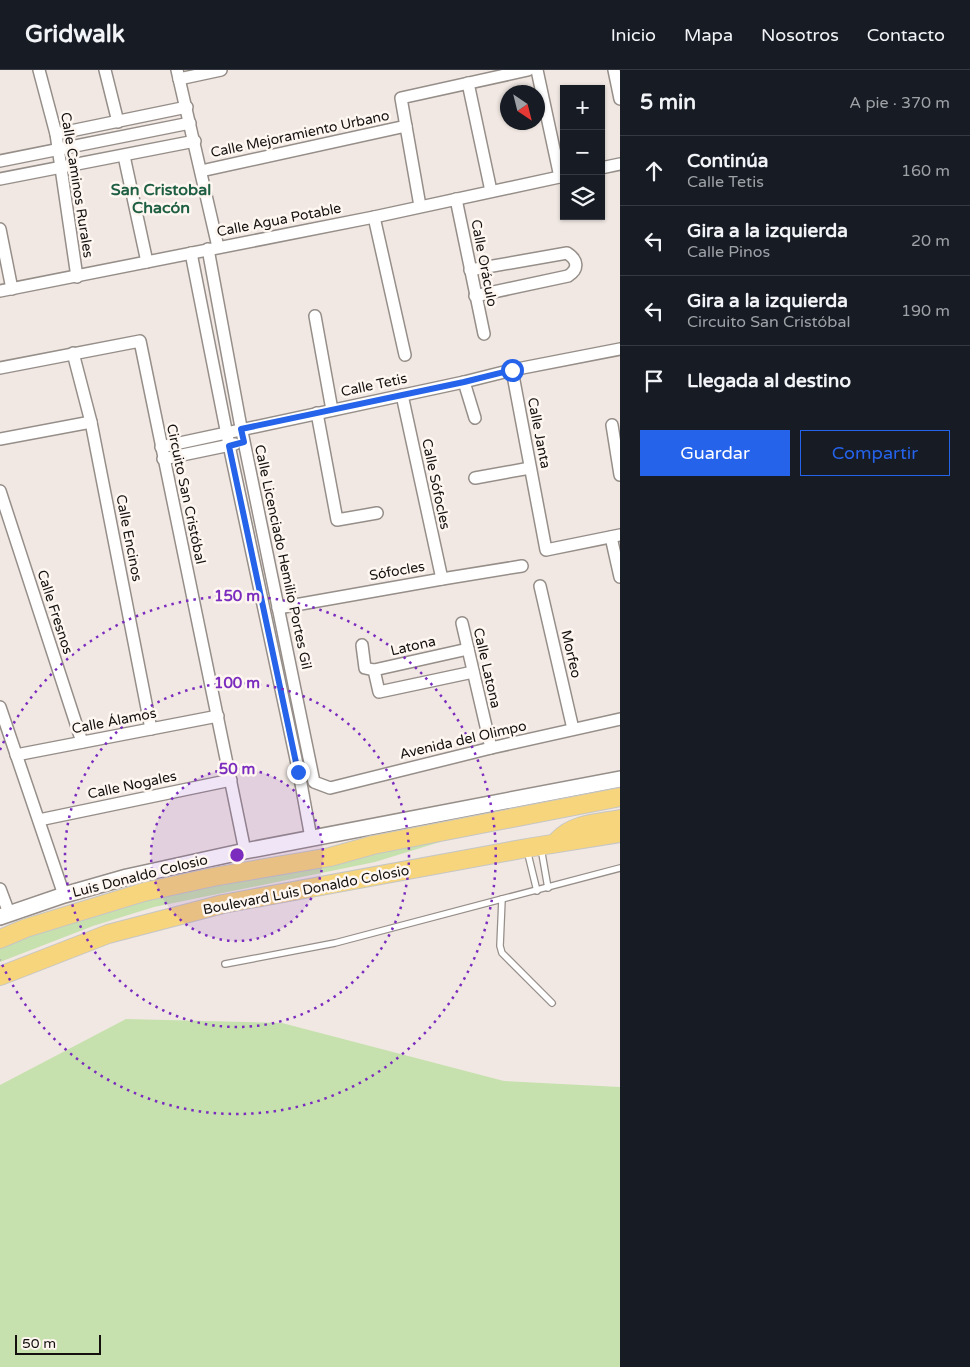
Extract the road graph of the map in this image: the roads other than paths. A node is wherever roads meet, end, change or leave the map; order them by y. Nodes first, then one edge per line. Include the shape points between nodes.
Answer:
1 (39, 70) edge
2 (105, 70) edge
3 (221, 70) edge
4 (528, 70) edge
5 (537, 70) edge
6 (178, 75) edge
7 (617, 76) edge
8 (468, 83) junction
9 (620, 99) edge
10 (187, 107) junction
11 (118, 122) junction
12 (190, 123) junction
13 (406, 126) junction
14 (56, 134) junction
15 (194, 141) junction
16 (59, 149) junction
17 (124, 156) junction
18 (0, 161) edge
19 (620, 164) edge
20 (605, 167) edge
21 (61, 168) junction
22 (201, 171) junction
23 (562, 175) edge
24 (560, 177) edge
25 (0, 179) edge
26 (491, 191) junction
27 (456, 199) junction
28 (420, 206) junction
29 (374, 217) junction
30 (0, 230) edge
31 (213, 248) junction
32 (191, 253) junction
33 (147, 262) junction
34 (470, 270) junction
35 (77, 276) junction
36 (12, 289) junction
37 (0, 291) edge
38 (475, 296) junction
39 (315, 316) dead end
40 (484, 334) dead end
41 (620, 349) edge
42 (73, 353) junction
43 (405, 355) dead end
44 (0, 368) edge
45 (512, 370) junction
46 (464, 382) junction
47 (402, 395) junction
48 (332, 410) junction
49 (317, 413) junction
50 (474, 418) dead end
51 (91, 422) junction
52 (612, 425) dead end
53 (241, 429) junction
54 (226, 432) junction
55 (0, 439) edge
56 (244, 442) junction
57 (229, 446) junction
58 (161, 447) junction
59 (163, 459) junction
60 (530, 468) junction
61 (620, 475) edge
62 (475, 478) dead end
63 (0, 490) edge
64 (377, 513) dead end
65 (616, 536) edge
66 (522, 566) dead end
67 (620, 577) edge
68 (442, 579) junction
69 (540, 586) dead end
70 (278, 608) junction
71 (462, 623) dead end
72 (362, 645) dead end
73 (468, 649) junction
74 (370, 669) junction
75 (473, 672) junction
76 (0, 707) edge
77 (218, 716) junction
78 (620, 720) edge
79 (151, 729) junction
80 (573, 729) junction
81 (82, 742) junction
82 (491, 748) junction
83 (16, 755) junction
84 (620, 778) edge
85 (231, 780) junction
86 (314, 782) joint
87 (620, 797) edge
88 (620, 819) edge
89 (38, 820) junction
90 (620, 833) edge
91 (311, 838) junction
92 (540, 846) junction
93 (245, 851) junction
94 (620, 868) edge
95 (548, 888) junction
96 (0, 889) edge
97 (537, 891) junction
98 (64, 895) junction
99 (502, 899) junction
100 (4, 915) edge
101 (0, 939) edge
102 (225, 964) dead end
103 (0, 976) edge
104 (552, 1003) dead end

1 - 14 street, Calle Caminos Rurales
2 - 11 street
3 - 6 street
4 - 8 street
5 - 23 street
6 - 10 street, Calle Licenciado Hemilio Portes Gil
7 - 9 street
8 - 13 street via 401,98
8 - 26 street
10 - 11 street
10 - 12 street, Calle Licenciado Hemilio Portes Gil
11 - 14 street
12 - 15 street, Calle Licenciado Hemilio Portes Gil
12 - 16 street
13 - 22 street, Calle Mejoramiento Urbano
13 - 28 street
14 - 16 street, Calle Caminos Rurales
15 - 17 street
15 - 22 street, Calle Licenciado Hemilio Portes Gil
16 - 18 street
16 - 21 street, Calle Caminos Rurales
17 - 21 street
17 - 33 street
19 - 20 street
21 - 25 street
21 - 35 street, Calle Caminos Rurales
22 - 31 street, Calle Licenciado Hemilio Portes Gil
24 - 26 street, Calle Agua Potable
26 - 27 street, Calle Agua Potable
27 - 28 street, Calle Agua Potable
27 - 34 street, Calle Oráculo
28 - 29 street, Calle Agua Potable
29 - 31 street, Calle Agua Potable
29 - 43 street
30 - 36 street
31 - 32 street, Calle Agua Potable
31 - 53 street, Calle Licenciado Hemilio Portes Gil
32 - 33 street, Calle Agua Potable
32 - 54 street
33 - 35 street, Calle Agua Potable
34 - 38 street, Calle Oráculo
34 - 38 street via 568,253 577,264 568,276
35 - 36 street, Calle Agua Potable
36 - 37 street, Calle Agua Potable
38 - 40 street, Calle Oráculo
39 - 48 street
41 - 45 street
42 - 44 street, Circuito San Cristóbal
42 - 51 street, Calle Encinos
42 - 58 street, Circuito San Cristóbal via 140,341
45 - 46 street, Calle Tetis
45 - 60 street, Calle Janta
46 - 47 street, Calle Tetis
46 - 50 street
47 - 48 street, Calle Tetis
47 - 68 street, Calle Sófocles
48 - 49 street, Calle Tetis
49 - 53 street, Calle Tetis
49 - 64 street via 337,520
51 - 55 street
51 - 79 street, Calle Encinos
52 - 61 street
53 - 54 street, Calle Tetis
53 - 56 street, Calle Licenciado Hemilio Portes Gil
54 - 57 street
54 - 58 street, Calle Tetis
56 - 57 street
56 - 70 street, Calle Licenciado Hemilio Portes Gil
57 - 59 street
57 - 91 street
58 - 59 street, Circuito San Cristóbal
59 - 77 street, Circuito San Cristóbal
60 - 62 street
60 - 65 street, Calle Janta via 546,550
63 - 81 street, Calle Fresnos
65 - 67 street
66 - 68 street, Sófocles
68 - 70 street, Sófocles
69 - 80 street, Morfeo
70 - 86 street, Calle Licenciado Hemilio Portes Gil
71 - 73 street, Calle Latona
72 - 74 street
73 - 74 street, Latona
73 - 75 street, Calle Latona
74 - 75 street via 379,692
75 - 82 street, Calle Latona
76 - 83 street
77 - 79 street, Calle Álamos
77 - 85 street, Circuito San Cristóbal
78 - 80 street, Avenida del Olimpo
79 - 81 street, Calle Álamos
80 - 82 street, Avenida del Olimpo
81 - 83 street, Calle Álamos
82 - 86 street, Avenida del Olimpo via 330,788
83 - 89 street
84 - 91 street, Luis Donaldo Colosio
85 - 89 street, Calle Nogales
85 - 93 street, Circuito San Cristóbal
87 - 101 main road, Boulevard Luis Donaldo Colosio via 144,892
88 - 92 main road via 576,828
89 - 98 street
90 - 92 main road, Boulevard Luis Donaldo Colosio
91 - 93 street, Luis Donaldo Colosio
92 - 95 lane
92 - 97 lane
92 - 103 main road, Boulevard Luis Donaldo Colosio via 222,904 108,934
93 - 98 street, Luis Donaldo Colosio via 127,877
94 - 95 lane
95 - 97 lane
96 - 100 street
97 - 99 lane
98 - 100 street, Luis Donaldo Colosio
99 - 102 lane via 334,943
99 - 104 lane via 502,953

